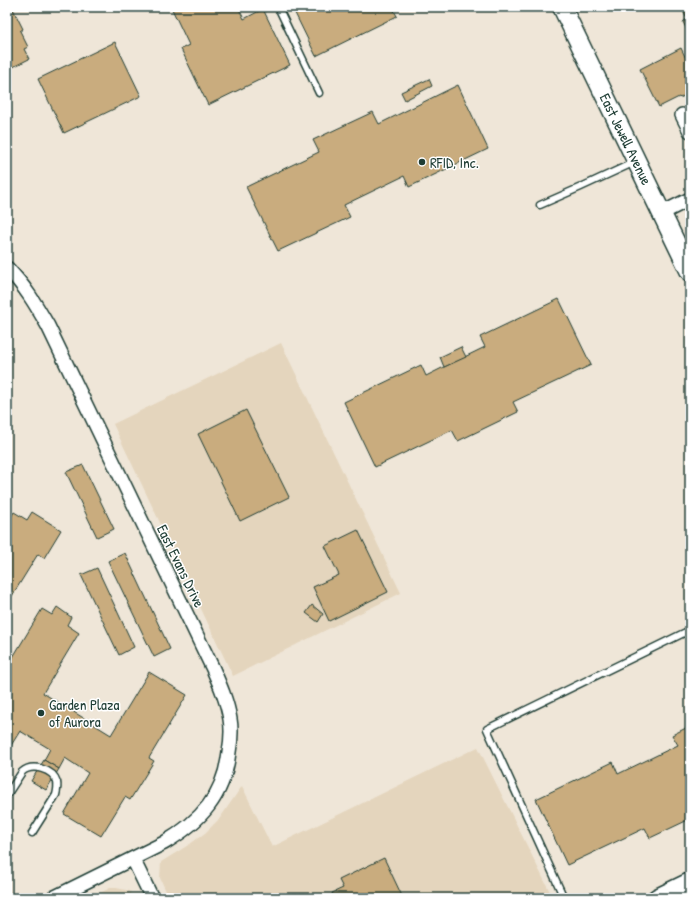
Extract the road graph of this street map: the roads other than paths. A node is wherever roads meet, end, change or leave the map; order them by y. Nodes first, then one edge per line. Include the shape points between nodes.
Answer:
1 (278, 7) edge
2 (562, 7) edge
3 (319, 93) dead end
4 (682, 116) dead end
5 (690, 131) edge
6 (637, 161) junction
7 (690, 199) edge
8 (540, 205) dead end
9 (662, 213) junction
10 (7, 268) edge
11 (690, 272) edge
12 (690, 630) edge
13 (7, 795) edge
14 (32, 833) dead end
15 (133, 859) junction
16 (690, 882) edge
17 (53, 898) edge
18 (152, 898) edge
19 (564, 898) edge
20 (658, 898) edge

1 - 3 lane
2 - 6 street, East Jewell Avenue
4 - 5 street
6 - 8 lane
6 - 9 street, East Jewell Avenue
7 - 9 street
9 - 11 street, East Jewell Avenue
10 - 15 street, East Evans Drive via 26,288 48,326 214,669 230,719 228,762 220,786 210,804 194,823 179,834
12 - 19 lane via 487,729
13 - 14 lane via 22,772 29,768 42,769 56,779 56,795
15 - 17 street, East Evans Drive
15 - 18 street
16 - 20 street

